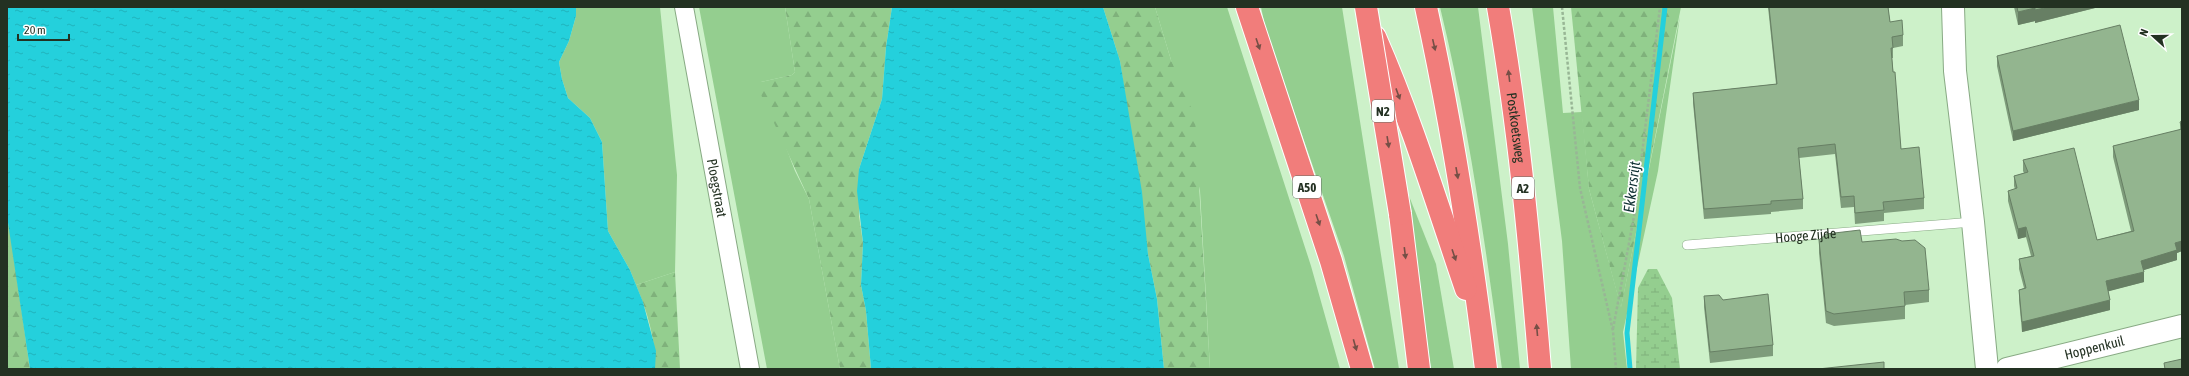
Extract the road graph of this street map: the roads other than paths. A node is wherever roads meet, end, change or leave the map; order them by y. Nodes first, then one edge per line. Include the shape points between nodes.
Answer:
1 (684, 7) edge
2 (1247, 7) edge
3 (1361, 7) edge
4 (1366, 7) edge
5 (1426, 7) edge
6 (1498, 7) edge
7 (1953, 7) edge
8 (1973, 222) junction
9 (1687, 244) dead end
10 (2182, 326) edge
11 (1482, 336) junction
12 (750, 369) edge
13 (1362, 369) edge
14 (1419, 369) edge
15 (1486, 369) edge
16 (1540, 369) edge
17 (1987, 369) edge
18 (2007, 369) edge

1 - 12 street, Ploegstraat
2 -> 13 highway, A50 via 1332,261
3 -> 11 highway via 1416,142
4 -> 14 highway, N2, bridge via 1400,214
5 -> 11 highway via 1437,58
16 -> 6 highway, Postkoetsweg / A2 via 1528,232
7 - 8 street via 1955,71
8 - 9 lane, Hooge Zijde
8 - 17 street
10 - 18 street, Hoppenkuil
11 - 15 highway

